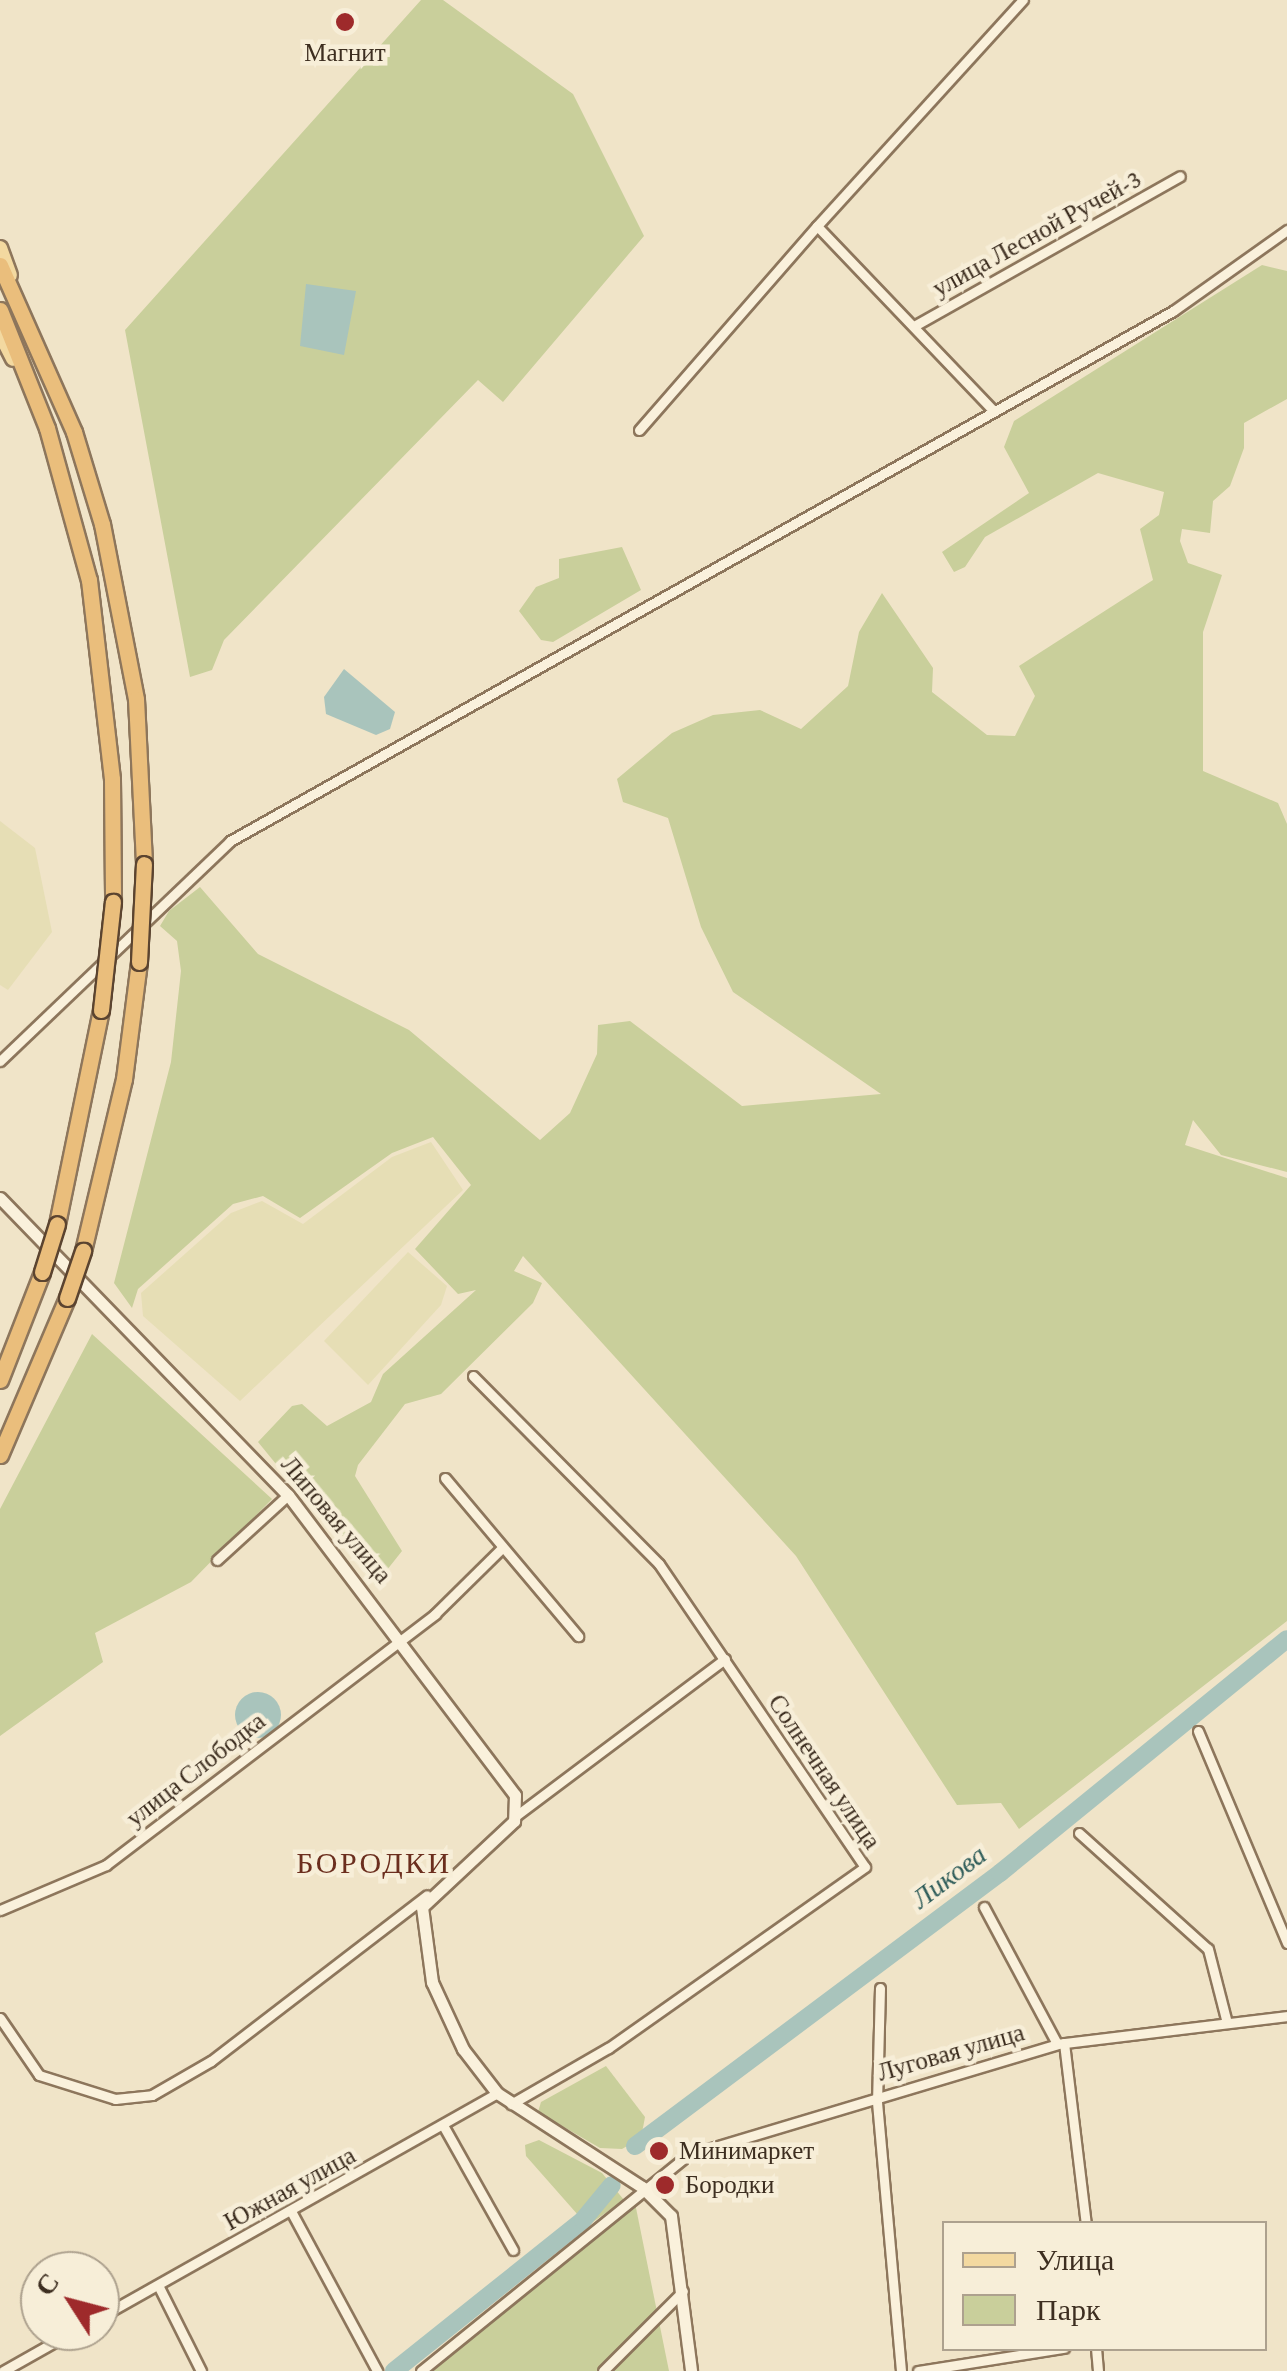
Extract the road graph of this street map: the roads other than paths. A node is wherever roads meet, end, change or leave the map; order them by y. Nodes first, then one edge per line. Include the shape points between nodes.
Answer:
1 (1023, 0) edge
2 (1180, 176) dead end
3 (816, 226) junction
4 (1287, 230) edge
5 (0, 248) edge
6 (0, 264) edge
7 (0, 310) edge
8 (23, 314) junction
9 (914, 326) junction
10 (0, 333) edge
11 (994, 411) junction
12 (48, 428) junction
13 (639, 430) dead end
14 (0, 1061) edge
15 (0, 1198) edge
16 (472, 1376) dead end
17 (0, 1380) edge
18 (0, 1455) edge
19 (444, 1478) dead end
20 (288, 1495) junction
21 (501, 1549) junction
22 (217, 1560) dead end
23 (402, 1636) junction
24 (578, 1636) dead end
25 (725, 1660) junction
26 (1198, 1732) dead end
27 (517, 1815) junction
28 (1079, 1833) dead end
29 (429, 1894) junction
30 (984, 1907) dead end
31 (0, 1910) edge
32 (1287, 1944) edge
33 (880, 1988) dead end
34 (1287, 2016) edge
35 (0, 2018) edge
36 (1227, 2024) junction
37 (1061, 2044) junction
38 (879, 2094) junction
39 (503, 2098) junction
40 (444, 2126) junction
41 (642, 2187) junction
42 (291, 2210) junction
43 (1086, 2221) edge
44 (512, 2250) dead end
45 (158, 2285) junction
46 (685, 2289) junction
47 (120, 2306) edge
48 (36, 2351) edge
49 (1045, 2351) edge
50 (21, 2359) junction
51 (2, 2371) edge
52 (28, 2371) edge
53 (201, 2371) edge
54 (377, 2371) edge
55 (421, 2371) edge
56 (603, 2371) edge
57 (691, 2371) edge
58 (901, 2371) edge
59 (918, 2371) edge

1 - 3 street
2 - 9 street, улица Лесной Ручей-3
3 - 9 street, улица Лесной Ручей-3
3 - 13 street
4 - 11 street via 1172,310
5 - 8 main road
6 - 8 highway
7 - 12 highway
8 - 18 highway, bridge via 74,432 124,616 144,864 124,1080 83,1251
9 - 11 street, улица Лесной Ручей-3
10 - 12 main road
11 - 14 street via 230,841
12 - 17 highway, bridge via 102,650 113,902 101,1010 57,1224
15 - 20 street, Липовая улица
16 - 25 street, Солнечная улица via 659,1564
19 - 21 street
20 - 22 street
20 - 23 street, Липовая улица
21 - 23 street, улица Слободка
21 - 24 street
23 - 27 street, Липовая улица via 509,1785
23 - 31 street, улица Слободка via 106,1865
25 - 27 street
25 - 39 street, Солнечная улица via 864,1870
26 - 32 street
27 - 29 street
28 - 36 street via 1208,1949
29 - 35 street via 211,2061 152,2096 115,2099 40,2075
29 - 39 street via 418,1920 432,1982 463,2049
30 - 37 street
33 - 38 street
34 - 36 street, Луговая улица
36 - 37 street, Луговая улица
37 - 38 street, Луговая улица
37 - 43 street
38 - 41 street, Луговая улица via 688,2154
38 - 58 street
39 - 40 street, Южная улица
39 - 41 street
40 - 42 street, Южная улица
40 - 44 street
41 - 46 street via 670,2216
41 - 55 street, Луговая улица
42 - 45 street, Южная улица
42 - 54 street
45 - 47 street, Южная улица
45 - 53 street
46 - 56 street
46 - 57 street
48 - 50 street
49 - 59 street
50 - 51 street
50 - 52 street

